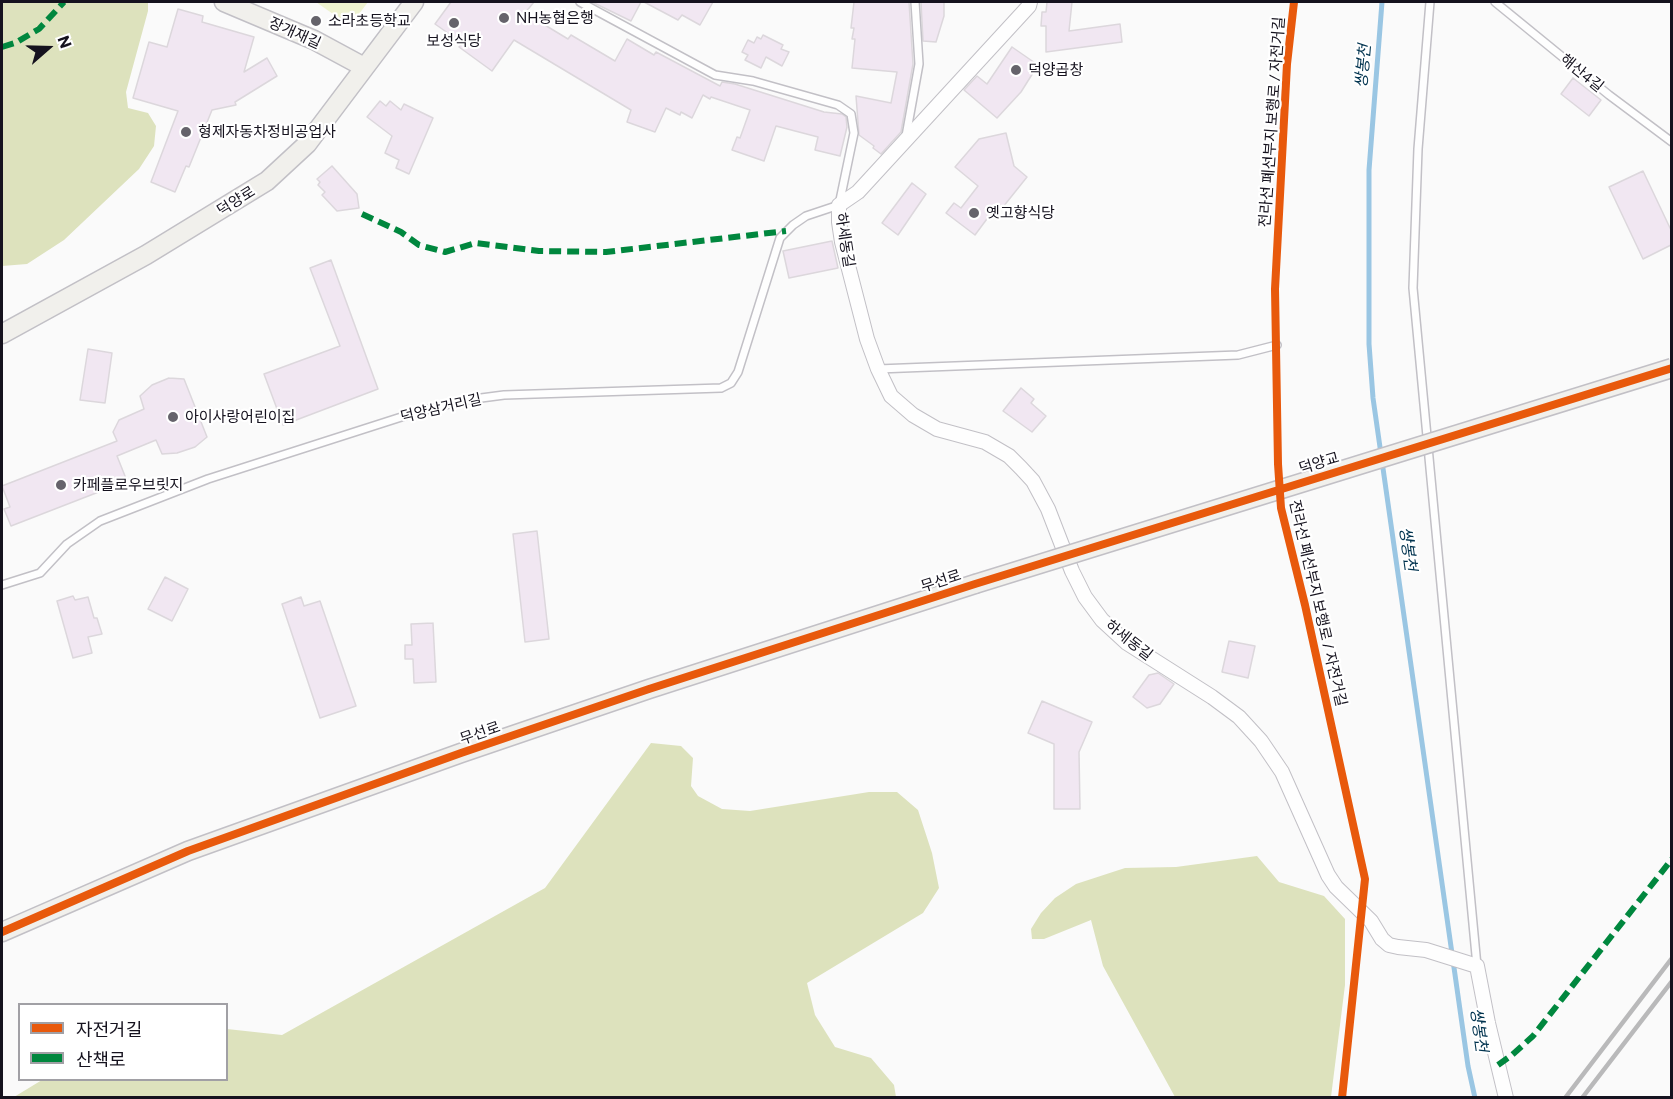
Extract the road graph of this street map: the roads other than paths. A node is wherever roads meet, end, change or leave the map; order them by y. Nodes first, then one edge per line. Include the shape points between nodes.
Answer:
1 (224, 2) edge
2 (414, 2) edge
3 (579, 2) edge
4 (915, 2) edge
5 (1430, 2) edge
6 (1495, 2) edge
7 (1031, 3) edge
8 (364, 67) junction
9 (904, 141) junction
10 (1671, 142) edge
11 (839, 205) junction
12 (2, 334) edge
13 (1277, 345) dead end
14 (1671, 368) edge
15 (878, 369) junction
16 (975, 584) joint
17 (2, 585) edge
18 (2, 932) edge
19 (1473, 964) junction
20 (1506, 1098) edge

1 - 8 street, 장개재길 via 314,40
2 - 8 street, 덕양로
3 - 11 lane, 하세동길 via 715,75 753,81 848,110 854,133
4 - 9 lane via 919,64
5 - 19 lane via 1418,149 1413,288
6 - 10 lane, 해산4길
7 - 9 street, 하세동길
8 - 12 street, 덕양로 via 307,144 267,181 146,255
9 - 11 street, 하세동길 via 858,192
11 - 15 street, 하세동길 via 842,242
11 - 17 lane, 덕양삼거리길 via 806,216 780,238 738,372 726,387 504,396 417,412 208,479 99,521 67,544 40,573
13 - 15 lane via 1238,355
14 - 16 street, 덕양교, bridge
15 - 19 street, 하세동길 via 891,396 913,415 938,429 985,442 1009,456 1033,481 1048,508 1072,571 1102,620 1127,643 1219,702 1250,728 1282,772 1336,887 1361,910 1382,939 1389,945 1426,950
16 - 18 street, 무선로 via 461,753 188,851
19 - 20 street

